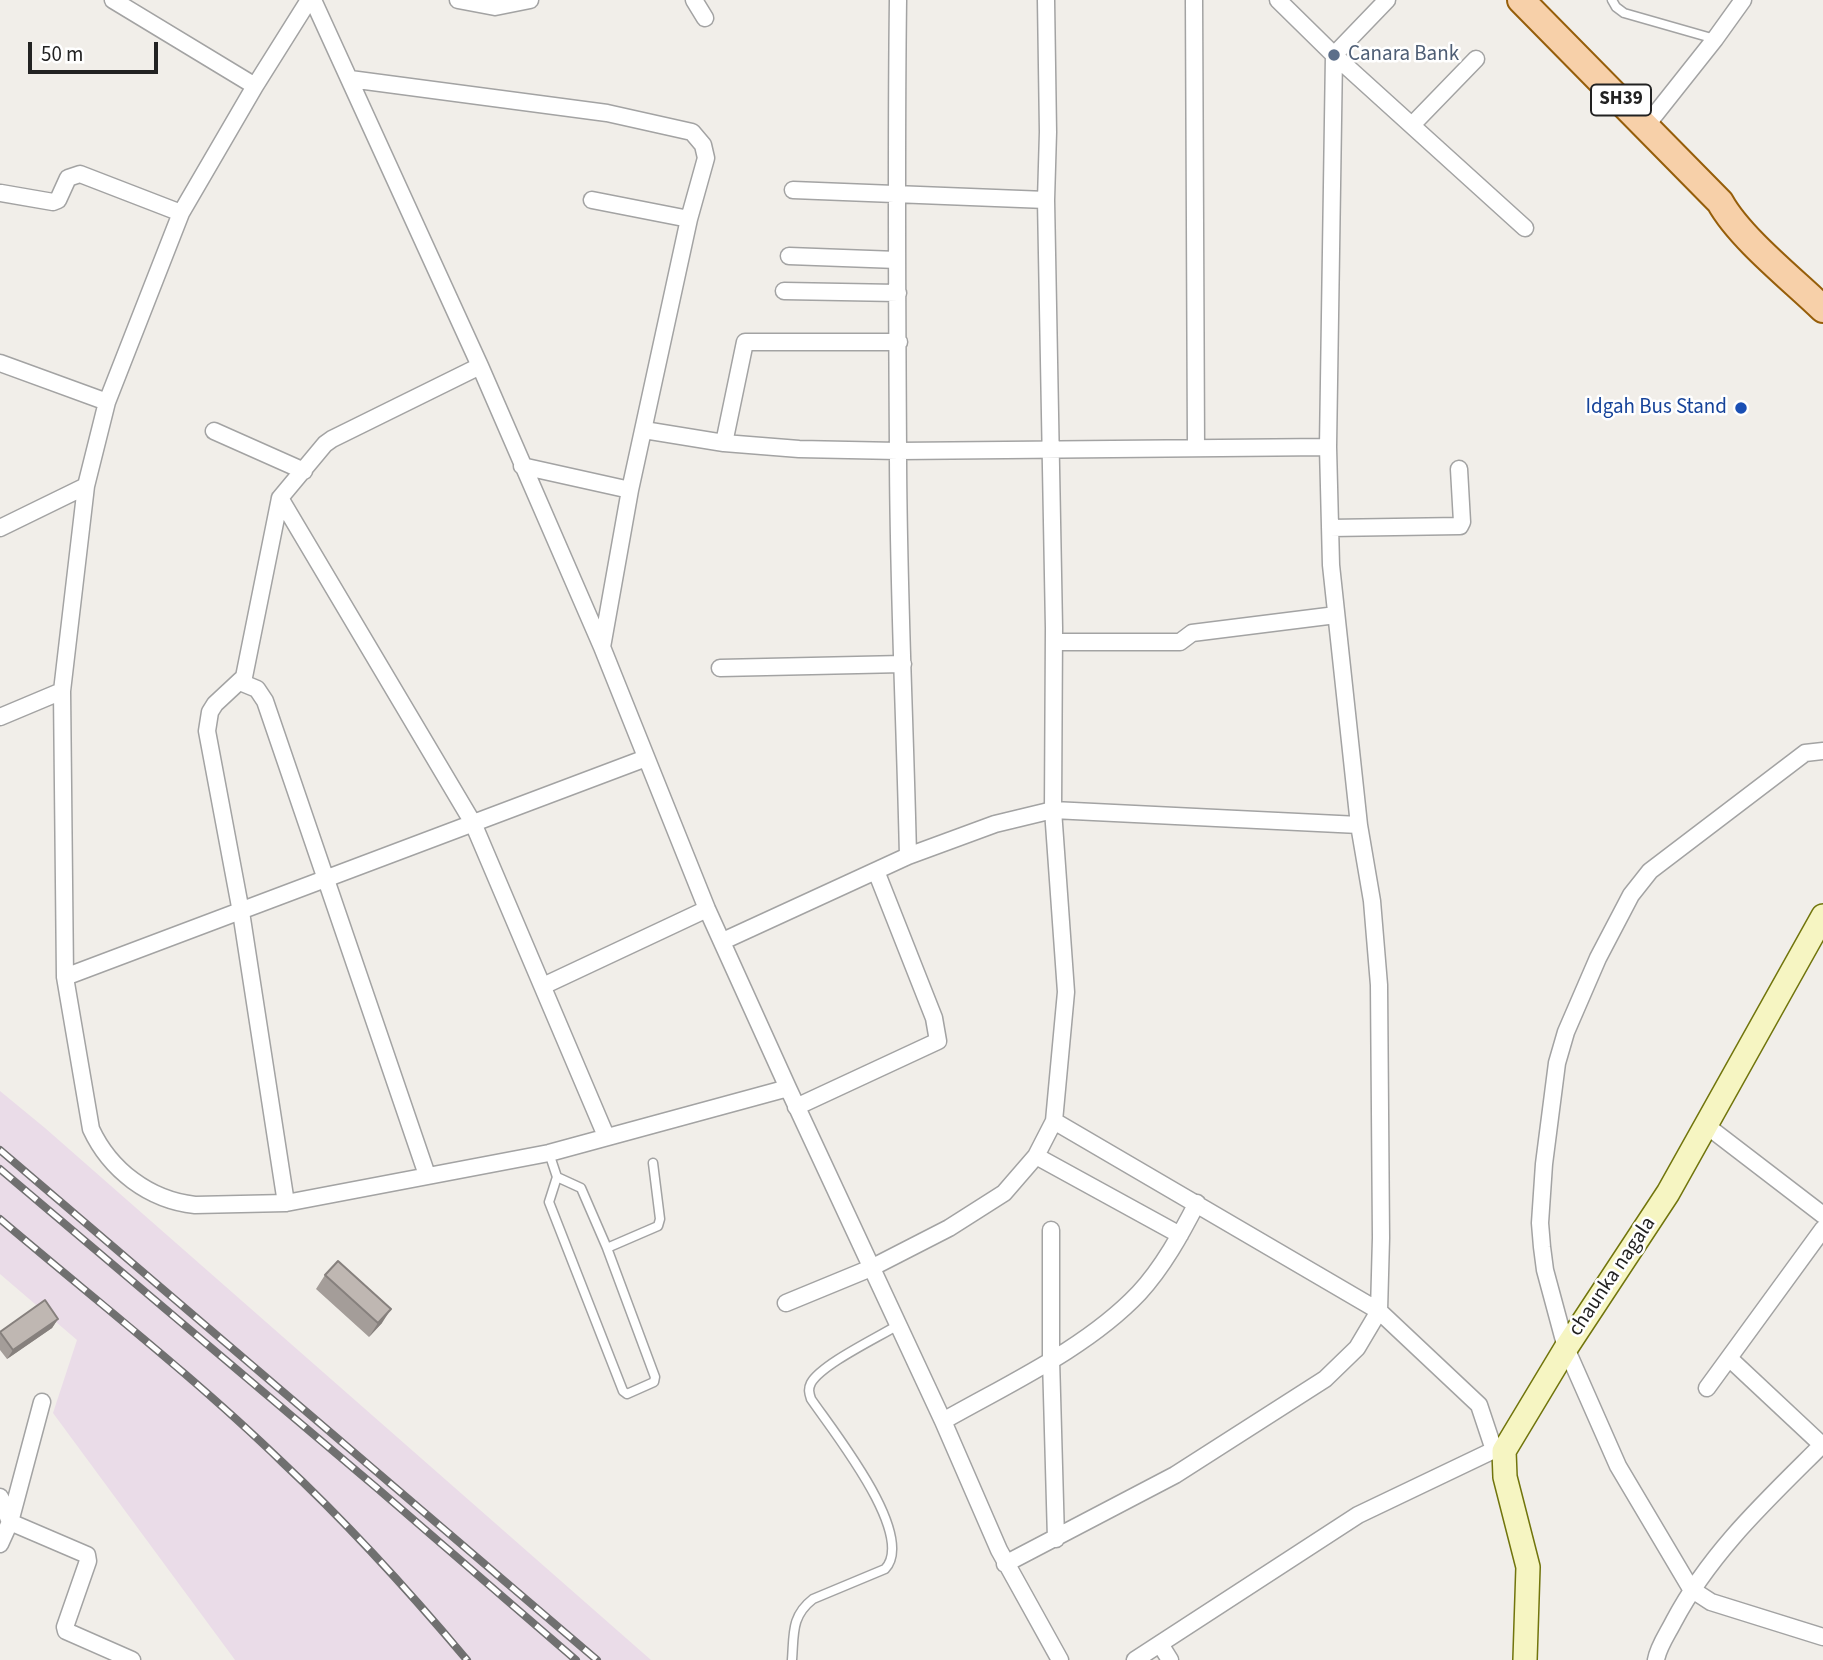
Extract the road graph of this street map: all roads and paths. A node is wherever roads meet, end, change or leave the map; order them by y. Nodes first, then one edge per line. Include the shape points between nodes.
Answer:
1 (113, 0) edge
2 (311, 0) edge
3 (458, 0) edge
4 (530, 0) edge
5 (694, 0) edge
6 (898, 0) edge
7 (1046, 0) edge
8 (1194, 0) edge
9 (1278, 0) edge
10 (1387, 0) edge
11 (1521, 0) edge
12 (1612, 0) edge
13 (1743, 0) edge
14 (705, 18) dead end
15 (1715, 39) junction
16 (1334, 55) junction
17 (1476, 59) dead end
18 (350, 79) junction
19 (254, 86) junction
20 (1412, 125) junction
21 (1646, 126) junction
22 (793, 190) dead end
23 (1, 193) edge
24 (896, 193) junction
25 (592, 200) dead end
26 (1046, 200) junction
27 (1724, 203) junction
28 (181, 213) junction
29 (689, 219) junction
30 (1525, 228) dead end
31 (789, 256) dead end
32 (897, 260) junction
33 (1823, 284) edge
34 (783, 291) dead end
35 (898, 293) junction
36 (1823, 309) edge
37 (899, 342) junction
38 (0, 363) edge
39 (480, 366) junction
40 (107, 402) junction
41 (643, 430) junction
42 (214, 431) dead end
43 (724, 443) junction
44 (1196, 446) junction
45 (1328, 447) junction
46 (1049, 448) junction
47 (898, 450) junction
48 (522, 466) junction
49 (1459, 468) dead end
50 (304, 471) junction
51 (86, 486) junction
52 (630, 491) junction
53 (280, 498) junction
54 (0, 528) edge
55 (1330, 528) junction
56 (1336, 615) junction
57 (1054, 642) junction
58 (601, 648) junction
59 (903, 664) junction
60 (720, 668) dead end
61 (240, 682) junction
62 (62, 691) junction
63 (0, 718) edge
64 (1823, 751) edge
65 (646, 758) junction
66 (1053, 810) junction
67 (473, 823) junction
68 (1359, 825) junction
69 (908, 856) junction
70 (876, 871) junction
71 (327, 878) junction
72 (708, 909) junction
73 (241, 912) junction
74 (1823, 916) edge
75 (723, 941) junction
76 (65, 977) junction
77 (543, 986) junction
78 (788, 1088) junction
79 (796, 1107) junction
80 (1054, 1121) junction
81 (1707, 1126) junction
82 (606, 1136) junction
83 (550, 1153) junction
84 (1036, 1156) junction
85 (653, 1163) dead end
86 (427, 1175) junction
87 (557, 1177) junction
88 (286, 1203) junction
89 (1197, 1203) junction
90 (1823, 1215) edge
91 (1823, 1229) edge
92 (1051, 1230) dead end
93 (1180, 1235) junction
94 (607, 1248) junction
95 (871, 1268) junction
96 (786, 1303) dead end
97 (1379, 1311) junction
98 (898, 1325) junction
99 (1566, 1348) junction
100 (1051, 1359) junction
101 (1729, 1359) junction
102 (1707, 1388) dead end
103 (42, 1402) dead end
104 (943, 1421) junction
105 (1823, 1444) edge
106 (1499, 1451) junction
107 (0, 1497) edge
108 (10, 1522) junction
109 (1056, 1539) junction
110 (0, 1544) edge
111 (1005, 1564) junction
112 (1691, 1589) junction
113 (1823, 1637) edge
114 (1160, 1644) junction
115 (132, 1660) edge
116 (792, 1660) edge
117 (1060, 1660) edge
118 (1135, 1660) edge
119 (1170, 1660) edge
120 (1525, 1660) edge
121 (1656, 1660) edge

1 - 19 street
2 - 18 street
2 - 19 street
3 - 4 street via 495,7
5 - 14 street
6 - 24 street
7 - 26 street
8 - 44 street
9 - 16 street
10 - 16 street
11 - 21 main road, SH39
12 - 15 lane via 1625,13
13 - 15 street
15 - 21 street
16 - 20 street
16 - 45 street
17 - 20 street
18 - 29 street via 607,113 692,132 703,145 706,158
18 - 39 street
19 - 28 street
20 - 30 street
21 - 27 main road, SH39
22 - 24 street
23 - 28 street via 53,202 68,178 80,174
24 - 26 street
24 - 32 street
25 - 29 street
26 - 46 street
27 - 33 main road, SH39
27 - 36 main road, SH39 via 1749,238
28 - 40 street
29 - 41 street
31 - 32 street
32 - 35 street
34 - 35 street
35 - 37 street
37 - 43 street via 745,342
37 - 47 street
38 - 40 street
39 - 48 street
39 - 50 street via 332,439
40 - 51 street
41 - 43 street
41 - 52 street
42 - 50 street
43 - 47 street
44 - 45 street
44 - 46 street
45 - 55 street
46 - 47 street
46 - 57 street
47 - 59 street
48 - 52 street
48 - 58 street
49 - 55 street via 1460,526
50 - 53 street
51 - 54 street
51 - 62 street
52 - 58 street
53 - 61 street
53 - 67 street
55 - 56 street
56 - 57 street via 1192,633 1180,642
56 - 68 street
57 - 66 street
58 - 65 street
59 - 60 street
59 - 69 street
61 - 71 street via 257,689 265,701
61 - 73 street via 215,704 206,731
62 - 63 street
62 - 76 street
64 - 99 street via 1805,753 1650,871 1631,895 1598,958 1566,1032 1544,1164 1541,1223 1545,1270
65 - 67 street
65 - 72 street
66 - 68 street
66 - 69 street via 995,824
66 - 80 street via 1066,992
67 - 71 street
67 - 77 street
68 - 97 street via 1379,985
69 - 70 street
70 - 75 street
70 - 79 street via 934,1018 938,1041
71 - 73 street
71 - 86 street
72 - 75 street
72 - 77 street
73 - 76 street
73 - 88 street
74 - 81 main road, chaunka nagala
75 - 78 street
76 - 88 street via 91,1129 99,1147 125,1176 183,1203
77 - 82 street
78 - 79 street
78 - 82 street
79 - 95 street
80 - 84 street
80 - 89 street
81 - 90 street
81 - 99 main road, chaunka nagala
82 - 83 street
83 - 86 street
83 - 87 lane
84 - 93 street
84 - 95 street via 1004,1193
85 - 94 lane via 658,1226
86 - 88 street
87 - 94 lane via 581,1188
87 - 94 lane via 549,1202 627,1394 654,1382 655,1377
89 - 93 street
89 - 97 street
91 - 101 street
92 - 100 street
93 - 100 street via 1130,1301
95 - 96 street
95 - 98 street
97 - 106 street via 1479,1405
97 - 109 street via 1357,1348 1325,1379 1175,1475
98 - 104 street
98 - 116 lane via 829,1367 810,1387 811,1399 879,1500 892,1550 885,1569 803,1607 794,1627
99 - 106 main road, chaunka nagala
99 - 112 street via 1618,1466
100 - 104 street
100 - 109 street
101 - 102 street
101 - 105 street
103 - 108 street
104 - 111 street
105 - 112 street via 1735,1532
106 - 114 street via 1358,1515
106 - 120 main road via 1528,1567
107 - 108 street
108 - 110 street
108 - 115 street via 87,1555 65,1629
109 - 111 street
111 - 117 street
112 - 113 street via 1711,1602
112 - 121 street
114 - 118 street
114 - 119 street

